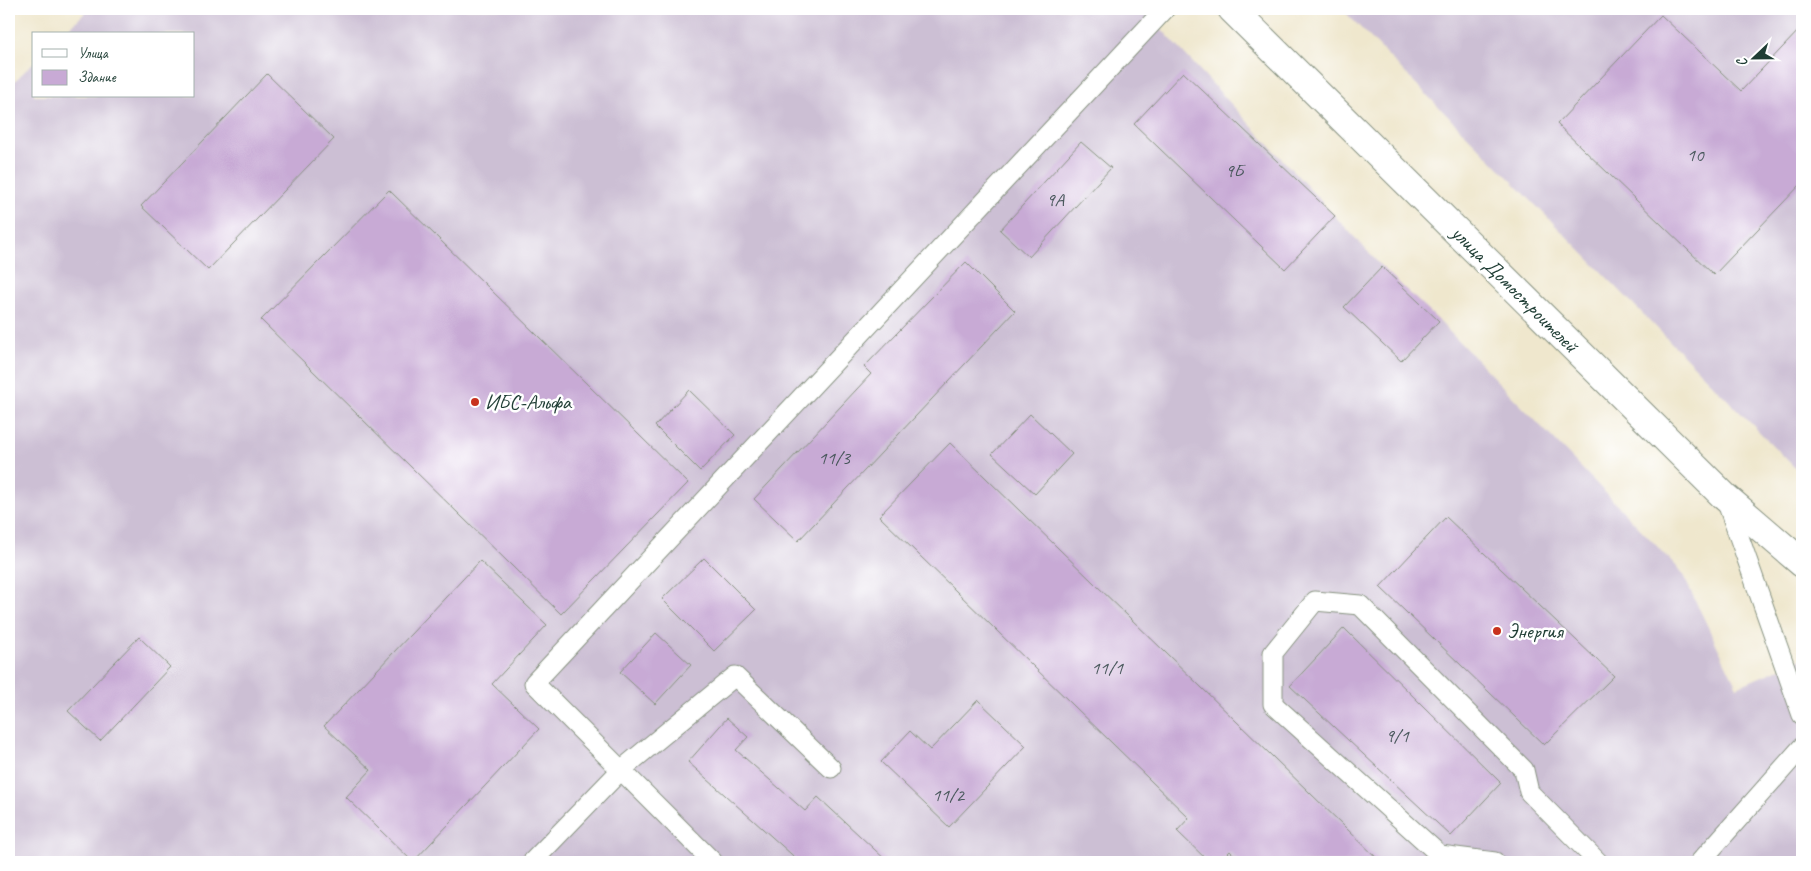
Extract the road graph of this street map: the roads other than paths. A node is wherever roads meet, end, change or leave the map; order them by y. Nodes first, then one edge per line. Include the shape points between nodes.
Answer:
1 (1165, 9) edge
2 (1232, 9) edge
3 (1724, 496) junction
4 (1802, 563) edge
5 (1802, 715) edge
6 (1802, 747) edge
7 (831, 768) dead end
8 (621, 770) junction
9 (532, 862) edge
10 (713, 862) edge
11 (1495, 862) edge
12 (1598, 862) edge
13 (1700, 862) edge

1 - 8 lane via 534,683
2 - 3 street, улица Домостроителей
3 - 4 street, улица Домостроителей
3 - 5 lane
6 - 13 lane
7 - 8 lane via 735,676
8 - 9 lane
8 - 10 lane
11 - 12 lane via 1440,854 1273,704 1273,653 1315,601 1360,606 1524,770 1529,792

